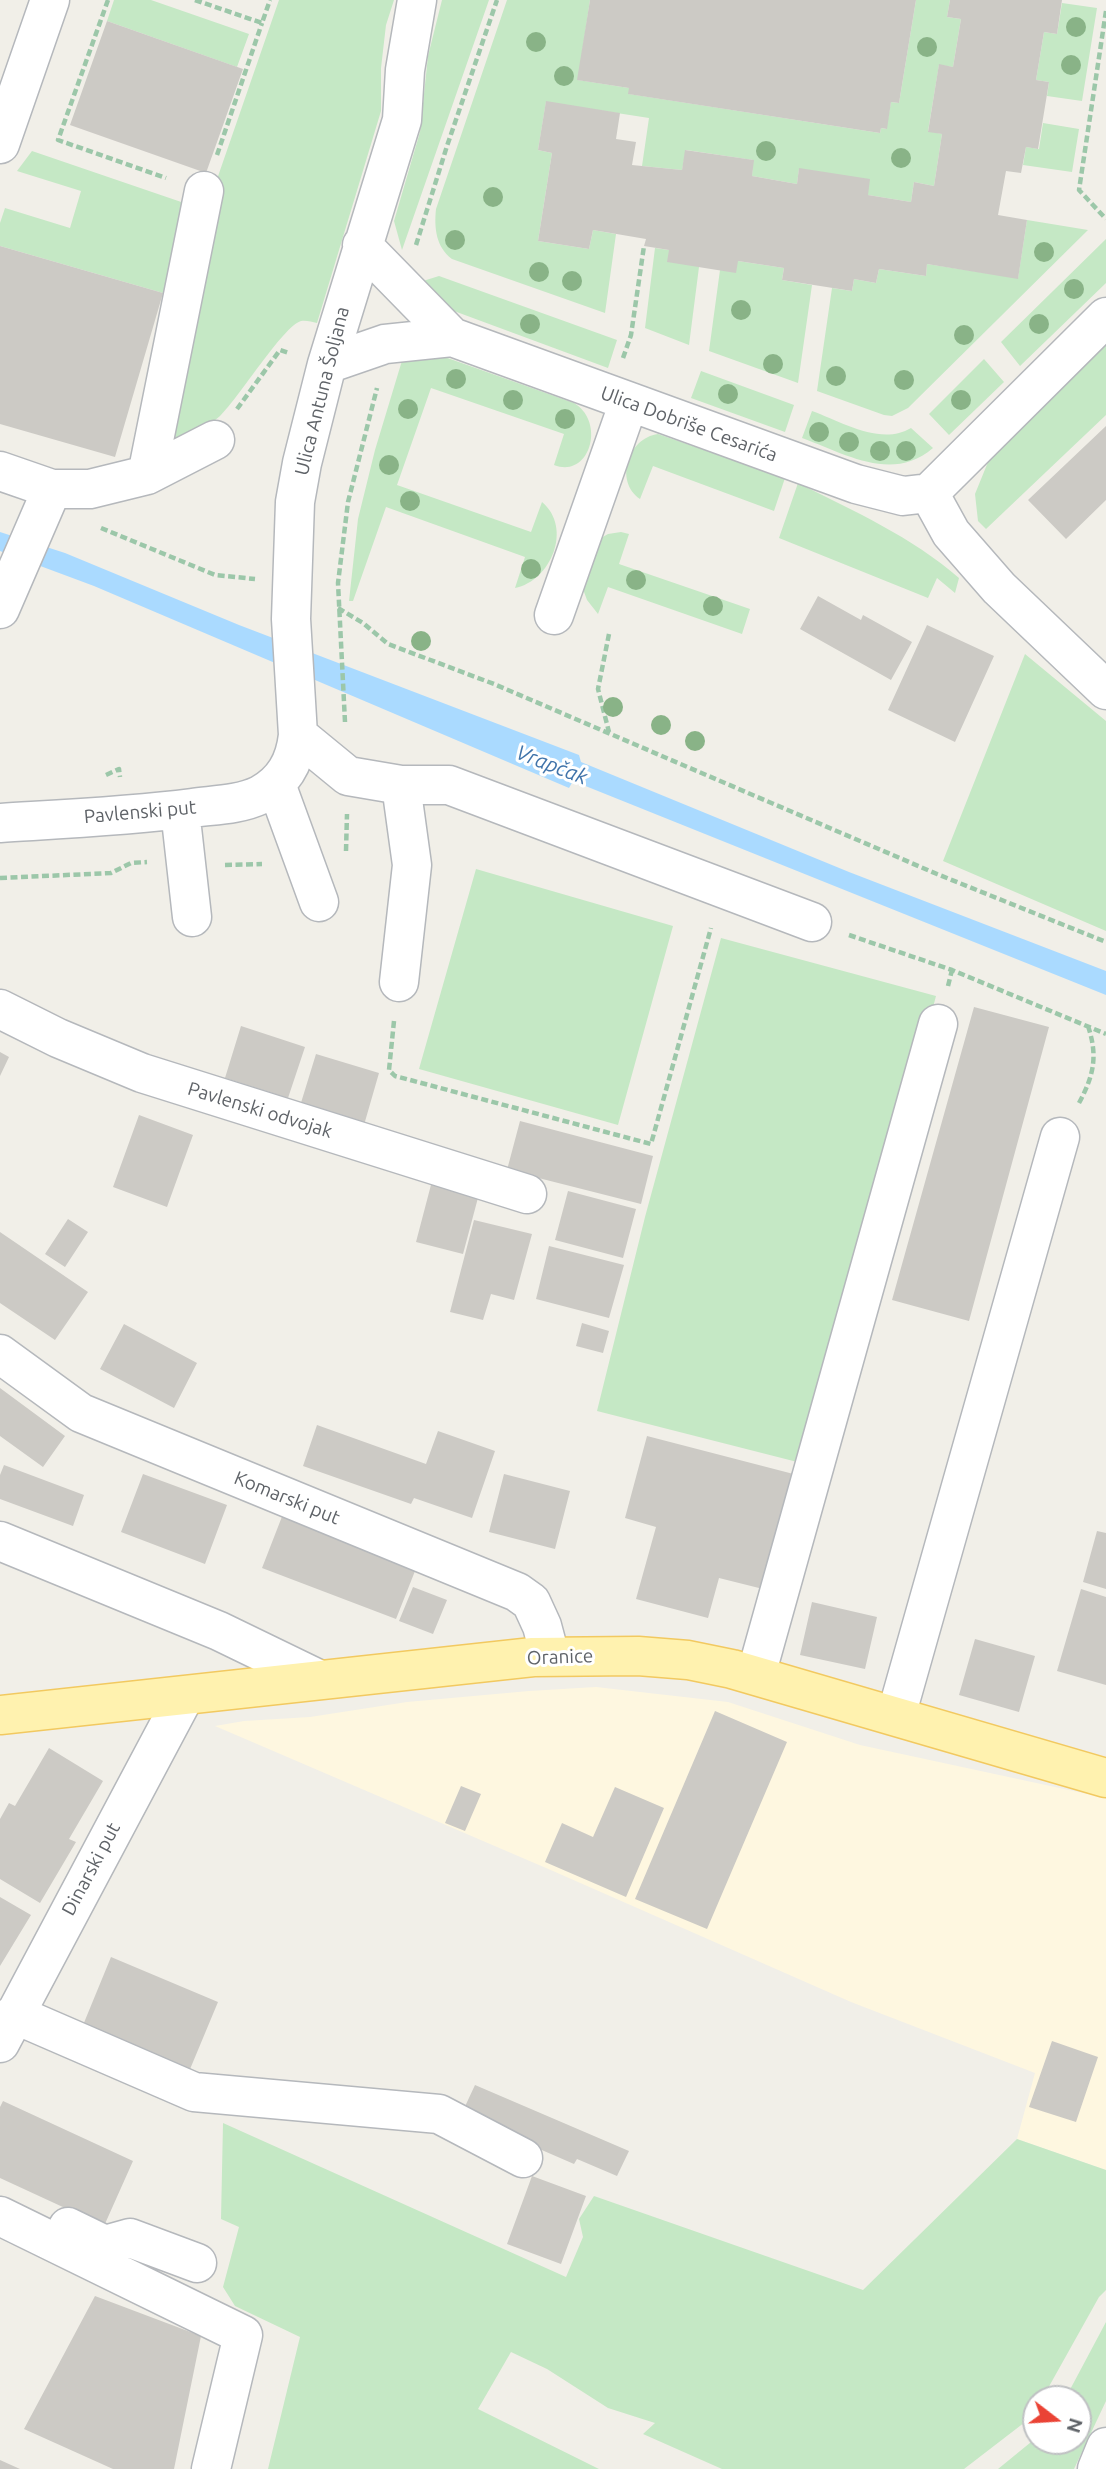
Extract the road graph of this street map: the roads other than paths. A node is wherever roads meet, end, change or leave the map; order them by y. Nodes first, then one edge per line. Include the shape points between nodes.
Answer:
1 (50, 0) edge
2 (417, 0) edge
3 (0, 144) edge
4 (204, 191) road end
5 (362, 245) junction
6 (1106, 317) edge
7 (452, 337) junction
8 (327, 364) junction
9 (619, 398) junction
10 (215, 440) road end
11 (0, 471) edge
12 (148, 475) junction
13 (929, 493) junction
14 (45, 505) junction
15 (0, 609) edge
16 (554, 615) dead end
17 (1106, 691) edge
18 (297, 720) junction
19 (276, 784) junction
20 (401, 785) junction
21 (180, 810) junction
22 (0, 823) edge
23 (319, 902) dead end
24 (192, 917) dead end
25 (812, 922) road end
26 (399, 982) road end
27 (0, 1009) edge
28 (938, 1024) dead end
29 (1060, 1137) road end
30 (527, 1194) dead end
31 (0, 1353) edge
32 (0, 1541) edge
33 (550, 1656) junction
34 (756, 1675) junction
35 (318, 1679) junction
36 (184, 1697) junction
37 (0, 1715) edge
38 (896, 1716) junction
39 (1106, 1778) edge
40 (7, 2028) edge
41 (523, 2158) dead end
42 (0, 2194) edge
43 (0, 2216) edge
44 (197, 2263) dead end
45 (1106, 2447) edge
46 (211, 2469) edge
47 (1097, 2469) edge

1 - 3 street
2 - 5 street, Ulica Antuna Šoljana via 404,70 402,120
4 - 12 street
5 - 7 street, Ulica Dobriše Cesarića
5 - 8 street, Ulica Antuna Šoljana
6 - 13 street
7 - 8 street, Ulica Dobriše Cesarića via 385,344
7 - 9 street, Ulica Dobriše Cesarića
8 - 18 street, Ulica Antuna Šoljana via 295,502 291,602
9 - 13 street, Ulica Dobriše Cesarića via 868,488 903,496
9 - 16 street
10 - 12 street
11 - 14 street
12 - 14 street
13 - 17 street via 951,533 990,579
14 - 15 street
18 - 19 street, Ulica Antuna Šoljana via 296,750
18 - 20 street via 348,776
19 - 21 street, Pavlenski put via 238,803
19 - 23 street
20 - 25 street via 449,785
20 - 26 street via 412,865
21 - 22 street, Pavlenski put
21 - 24 street
27 - 30 street, Pavlenski odvojak via 142,1073
28 - 34 street
29 - 38 street
31 - 33 street, Komarski put via 81,1413 517,1592 531,1602
32 - 35 street via 219,1631
33 - 34 main road, Oranice via 688,1660
33 - 35 main road, Oranice
34 - 38 main road, Oranice
35 - 36 main road, Oranice
36 - 37 main road, Oranice
36 - 40 street, Dinarski put
38 - 39 main road, Oranice
40 - 41 street via 194,2092 439,2114
42 - 44 street via 105,2245 130,2238
43 - 46 street via 243,2335
45 - 47 street

